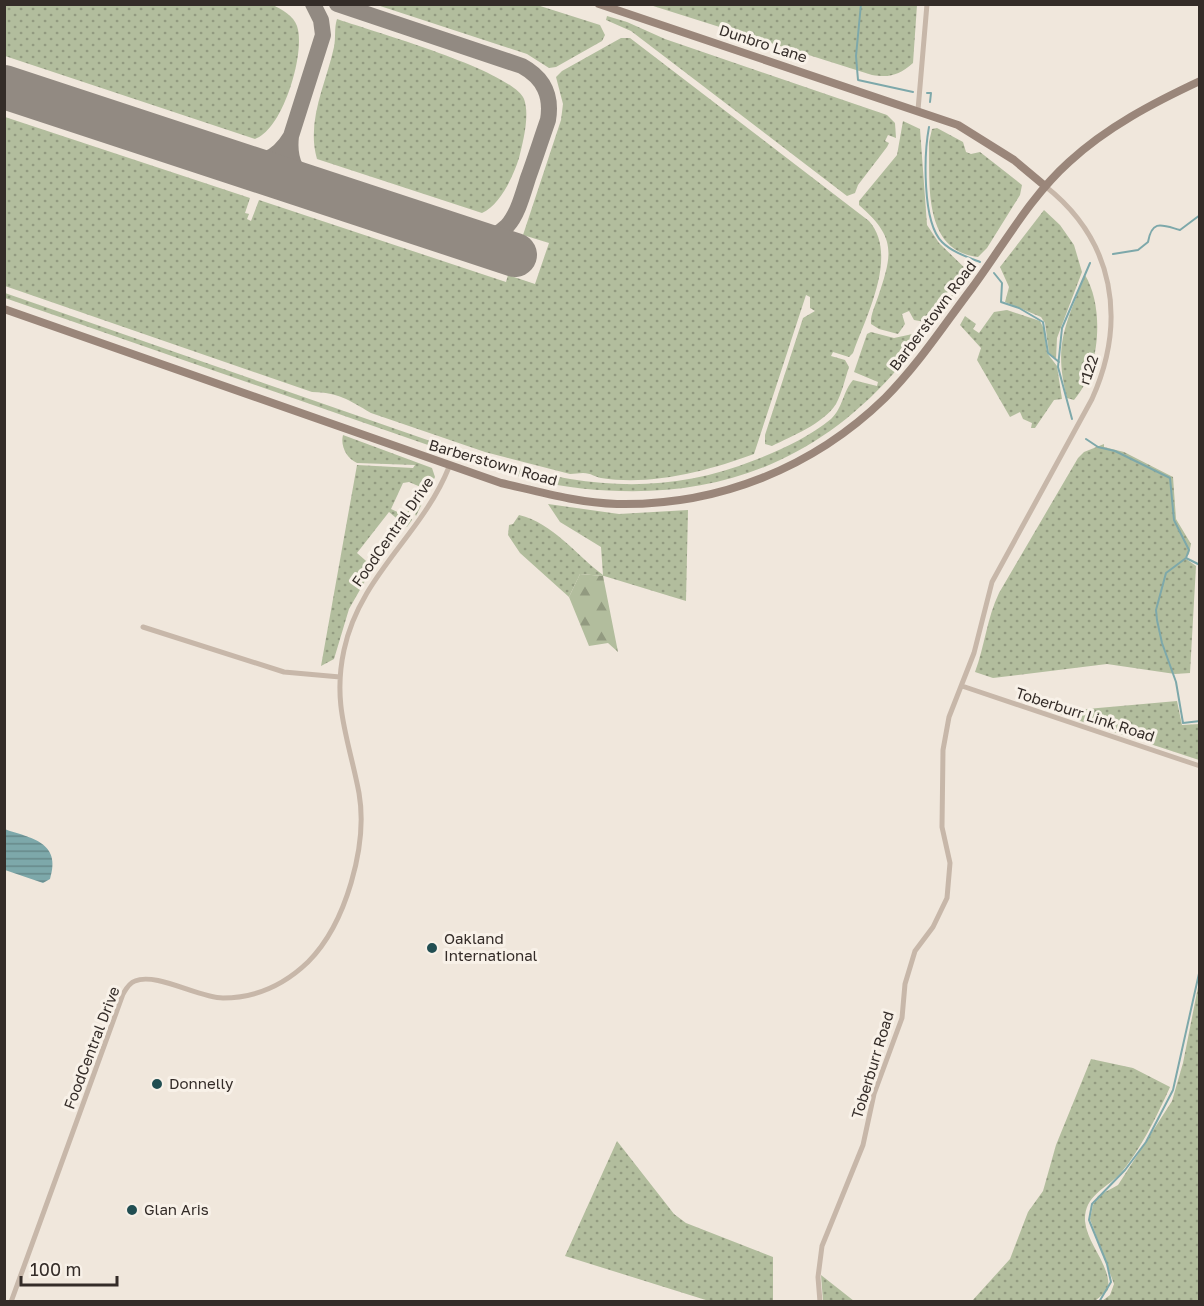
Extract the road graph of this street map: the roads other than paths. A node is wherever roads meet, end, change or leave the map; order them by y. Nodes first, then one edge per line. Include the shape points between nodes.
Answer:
1 (599, 4) edge
2 (927, 4) edge
3 (1200, 81) edge
4 (918, 110) junction
5 (1045, 186) junction
6 (4, 309) edge
7 (449, 467) junction
8 (1003, 561) joint
9 (142, 627) dead end
10 (340, 677) junction
11 (962, 686) junction
12 (1200, 766) edge
13 (11, 1302) edge
14 (820, 1302) edge

1 - 4 main road, Dunbro Lane
2 - 4 street
3 - 5 main road, Barberstown Road via 1134,114 1096,140
4 - 5 main road, Dunbro Lane via 958,125 992,145
5 - 7 main road, Barberstown Road via 898,384 850,429 777,473 708,496 616,504 560,497
5 - 8 street, r122 via 1073,211 1102,262 1109,288 1110,339 1103,375 1092,399
6 - 7 main road, Barberstown Road
7 - 10 street, FoodCentral Drive via 434,499 362,598 346,639
8 - 11 street, Toberburr Road via 985,602
9 - 10 street via 284,672
10 - 13 street, FoodCentral Drive via 339,706 359,795 359,836 351,881 333,928 315,954 294,974 252,995 221,998 145,979 129,985
11 - 12 street, Toberburr Link Road
11 - 14 street, Toberburr Road via 949,717 943,750 942,827 950,863 947,898 933,927 915,951 905,984 902,1018 874,1094 863,1145 822,1246

